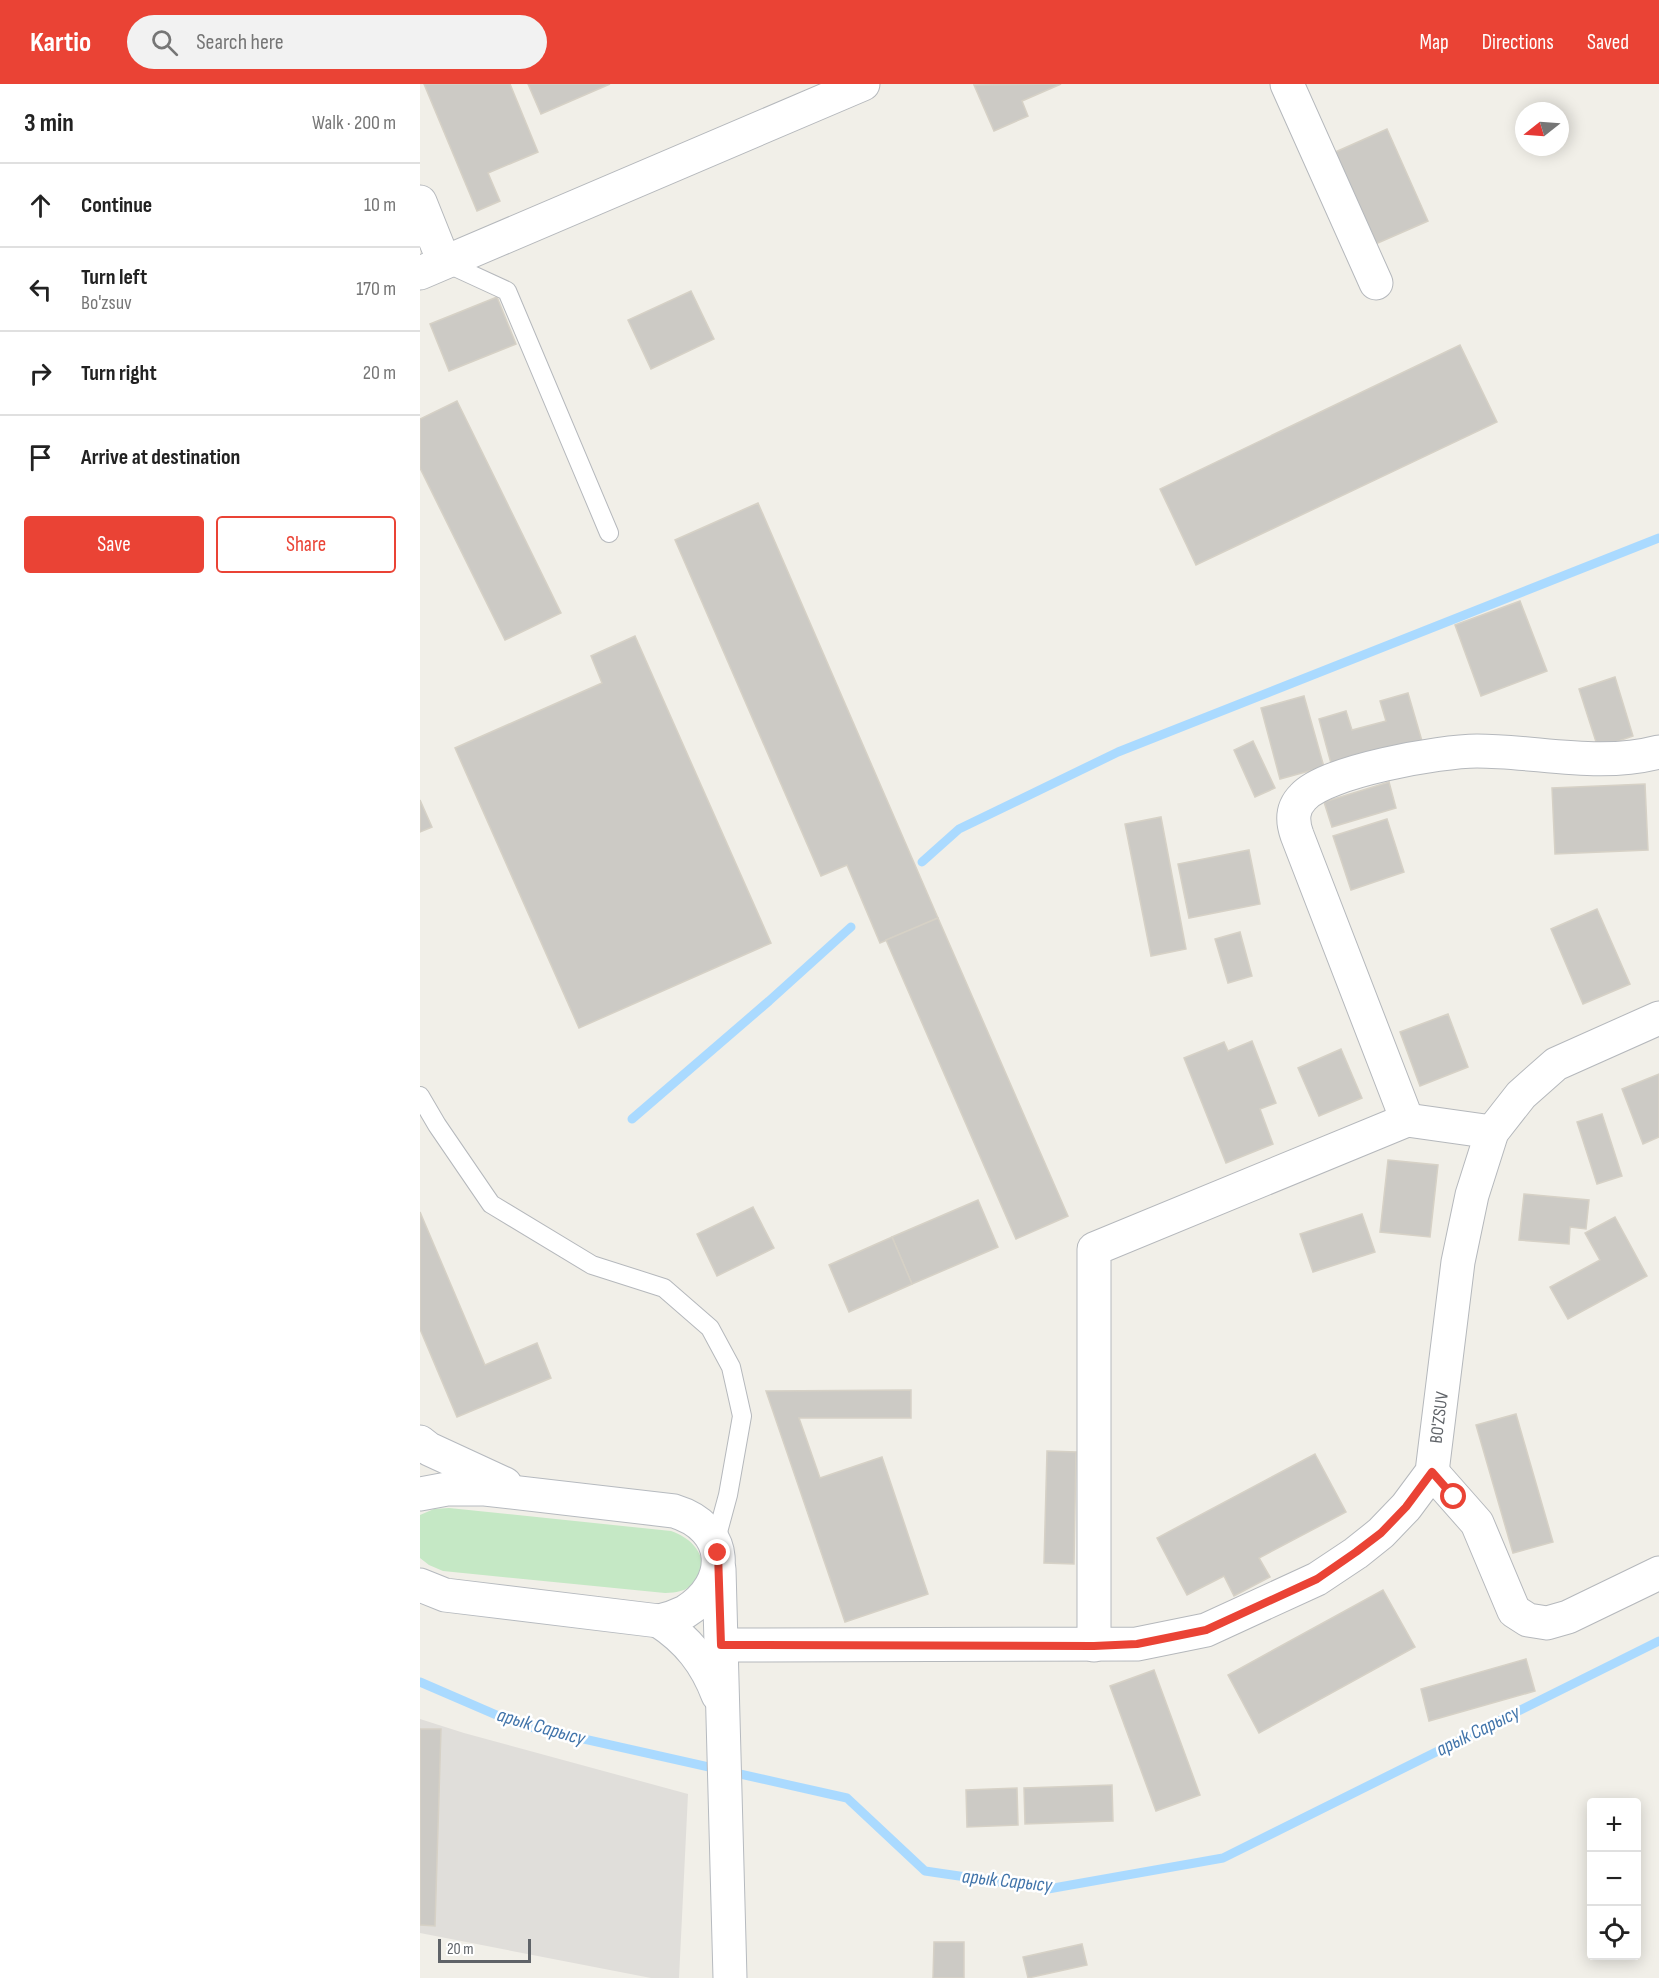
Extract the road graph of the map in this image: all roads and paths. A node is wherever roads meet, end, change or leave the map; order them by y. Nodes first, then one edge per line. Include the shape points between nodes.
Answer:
1 (1287, 84) edge
2 (853, 86) edge
3 (420, 202) edge
4 (432, 268) edge
5 (1376, 283) dead end
6 (609, 533) dead end
7 (1659, 752) edge
8 (1659, 1018) edge
9 (420, 1096) edge
10 (1407, 1120) junction
11 (1492, 1132) junction
12 (420, 1442) edge
13 (1432, 1472) junction
14 (526, 1493) junction
15 (420, 1494) edge
16 (717, 1554) junction
17 (1659, 1573) edge
18 (420, 1585) edge
19 (659, 1621) junction
20 (721, 1645) junction
21 (1094, 1646) junction
22 (722, 1706) junction
23 (730, 1978) edge

1 - 5 street
2 - 4 street
3 - 4 street
4 - 6 lane via 507,291
7 - 10 street via 1611,759 1476,751 1420,757 1318,784 1298,803 1293,816 1297,835
8 - 11 street, BO'ZSUV via 1556,1064 1521,1095
9 - 16 lane via 492,1204 592,1265 664,1288 710,1328 731,1367 742,1416
10 - 11 street
10 - 21 street via 1094,1250
11 - 13 street, BO'ZSUV via 1472,1195 1458,1262
12 - 14 street
13 - 17 street via 1477,1523 1514,1611 1528,1620 1547,1623 1568,1617
13 - 21 street, BO'ZSUV via 1381,1533 1317,1579 1206,1630 1137,1644
14 - 15 street via 472,1488
14 - 16 street via 674,1511 702,1524
16 - 19 street via 711,1583 702,1598 679,1615
16 - 20 street
18 - 19 street via 445,1595
19 - 22 street via 682,1638 699,1658
20 - 21 street, BO'ZSUV
20 - 22 street
22 - 23 street

